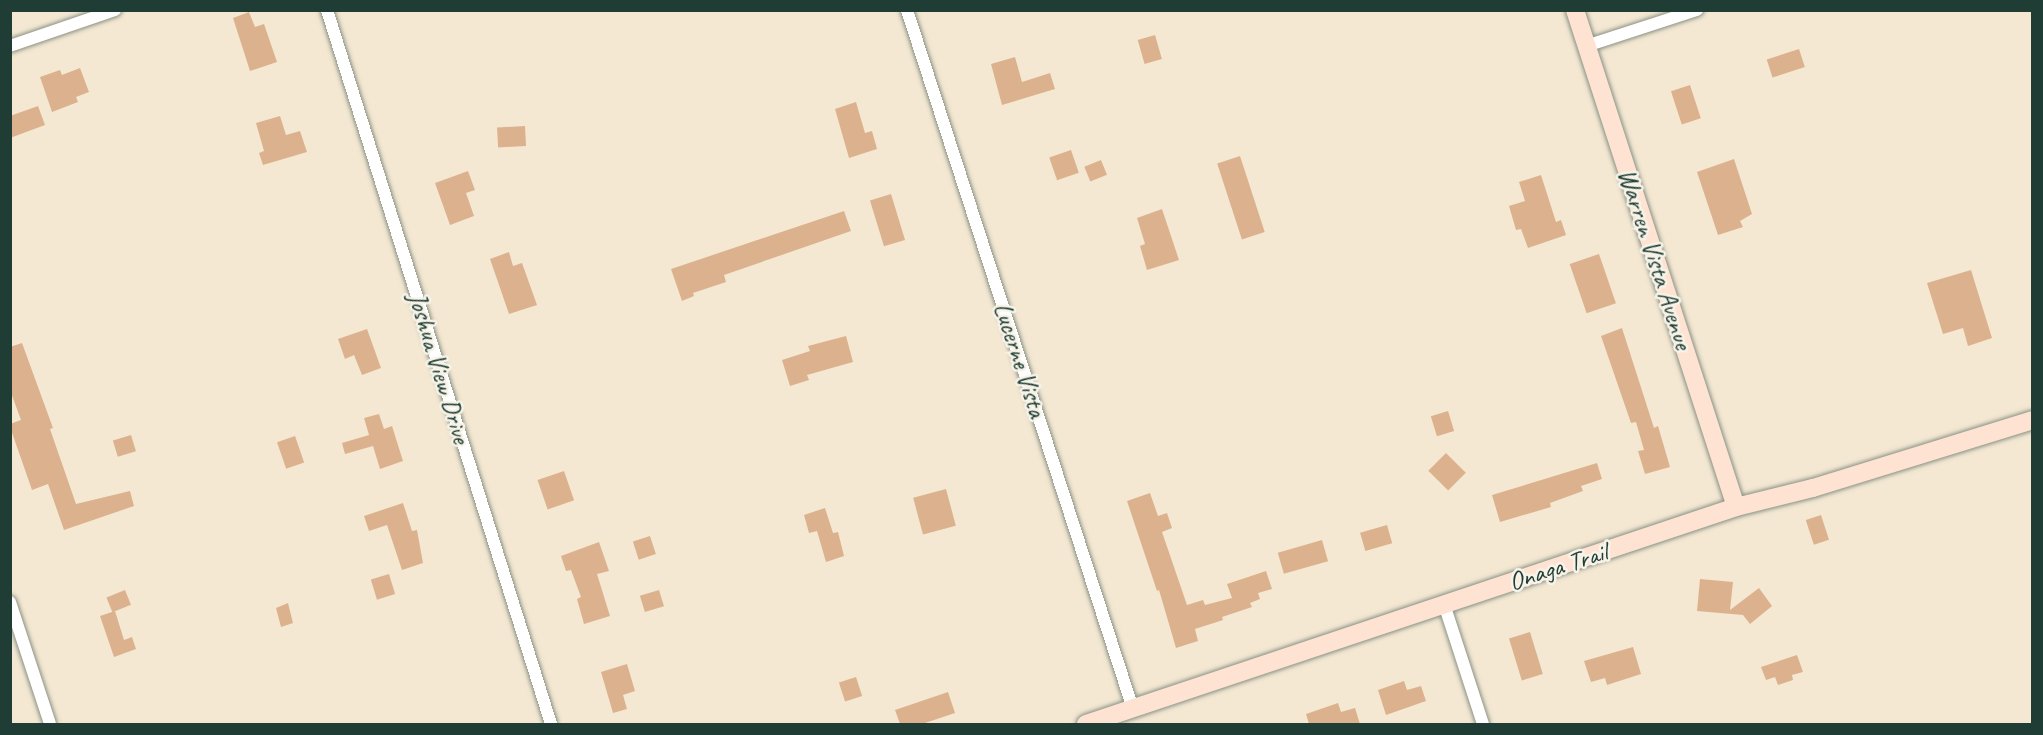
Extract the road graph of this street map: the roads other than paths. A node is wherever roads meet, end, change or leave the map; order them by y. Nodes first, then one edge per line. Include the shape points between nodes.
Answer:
1 (115, 10) edge
2 (327, 10) edge
3 (907, 10) edge
4 (1575, 10) edge
5 (1697, 10) edge
6 (10, 46) edge
7 (1586, 46) junction
8 (2032, 420) edge
9 (1736, 507) junction
10 (10, 602) edge
11 (1444, 604) junction
12 (1133, 709) junction
13 (50, 724) edge
14 (551, 724) edge
15 (1086, 724) edge
16 (1483, 724) edge

1 - 6 street
2 - 14 street, Joshua View Drive
3 - 12 street, Lucerne Vista
4 - 7 street, Warren Vista Avenue
5 - 7 street
7 - 9 street, Warren Vista Avenue
8 - 9 street, Onaga Trail via 1822,486
9 - 11 street, Onaga Trail
10 - 13 street
11 - 12 street, Onaga Trail
11 - 16 street
12 - 15 street, Onaga Trail

